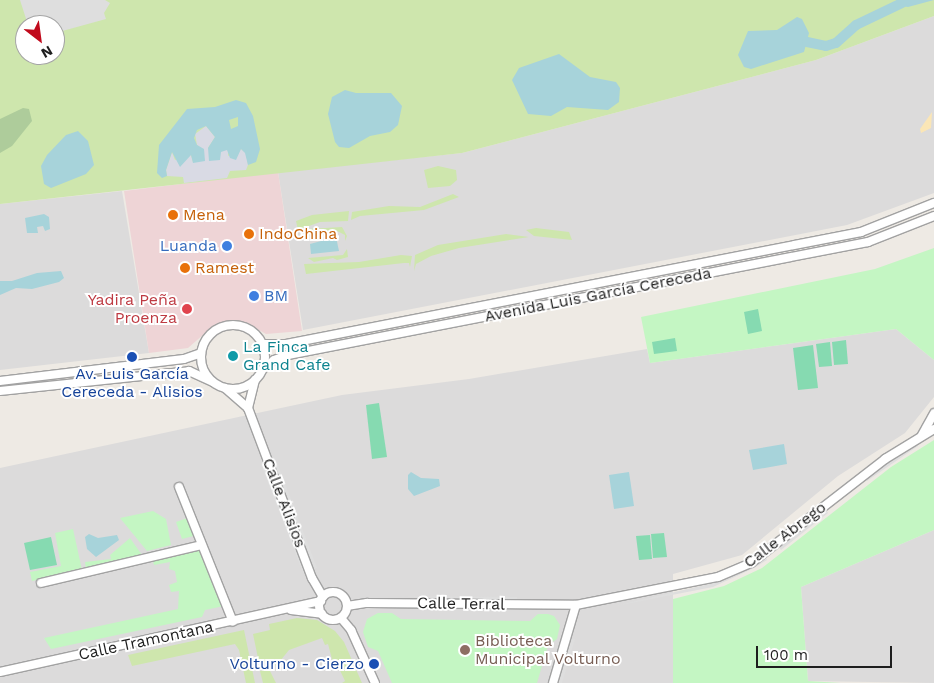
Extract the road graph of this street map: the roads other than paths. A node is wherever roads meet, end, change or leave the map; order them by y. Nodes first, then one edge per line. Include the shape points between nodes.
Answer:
1 (934, 203) edge
2 (934, 216) edge
3 (262, 344) junction
4 (201, 353) junction
5 (262, 369) junction
6 (0, 380) edge
7 (256, 380) junction
8 (213, 382) junction
9 (225, 388) junction
10 (0, 391) edge
11 (248, 408) junction
12 (934, 413) edge
13 (934, 429) edge
14 (921, 435) junction
15 (179, 487) dead end
16 (202, 546) junction
17 (41, 583) dead end
18 (322, 599) junction
19 (576, 605) junction
20 (347, 606) junction
21 (291, 610) junction
22 (322, 614) junction
23 (340, 618) junction
24 (233, 622) junction
25 (0, 672) edge
26 (375, 683) edge
27 (553, 683) edge

1 - 3 street, Avenida Luis García Cereceda via 861,232 286,344
2 - 5 street, Avenida Luis García Cereceda via 868,242 288,355
3 - 4 street via 248,329 228,326 210,335
3 - 5 street via 265,356
4 - 6 street via 184,359
4 - 8 street via 202,366
5 - 7 street
7 - 9 street via 244,387
7 - 11 street
8 - 9 street
8 - 10 street via 189,371
9 - 11 street, Calle Alisios
11 - 18 street, Calle Alisios
12 - 14 street, Calle Abrego
13 - 14 street
14 - 19 street, Calle Abrego via 738,569 676,588
15 - 16 street
16 - 17 street
16 - 24 street
18 - 20 street via 330,593 338,593 345,598
18 - 21 street, Calle Tramontana
18 - 22 street
19 - 20 street, Calle Terral via 367,603
19 - 27 street
20 - 23 street
21 - 22 street, Calle Tramontana
21 - 24 street, Calle Tramontana
22 - 23 street via 332,620
23 - 26 street via 352,630
24 - 25 street, Calle Tramontana

